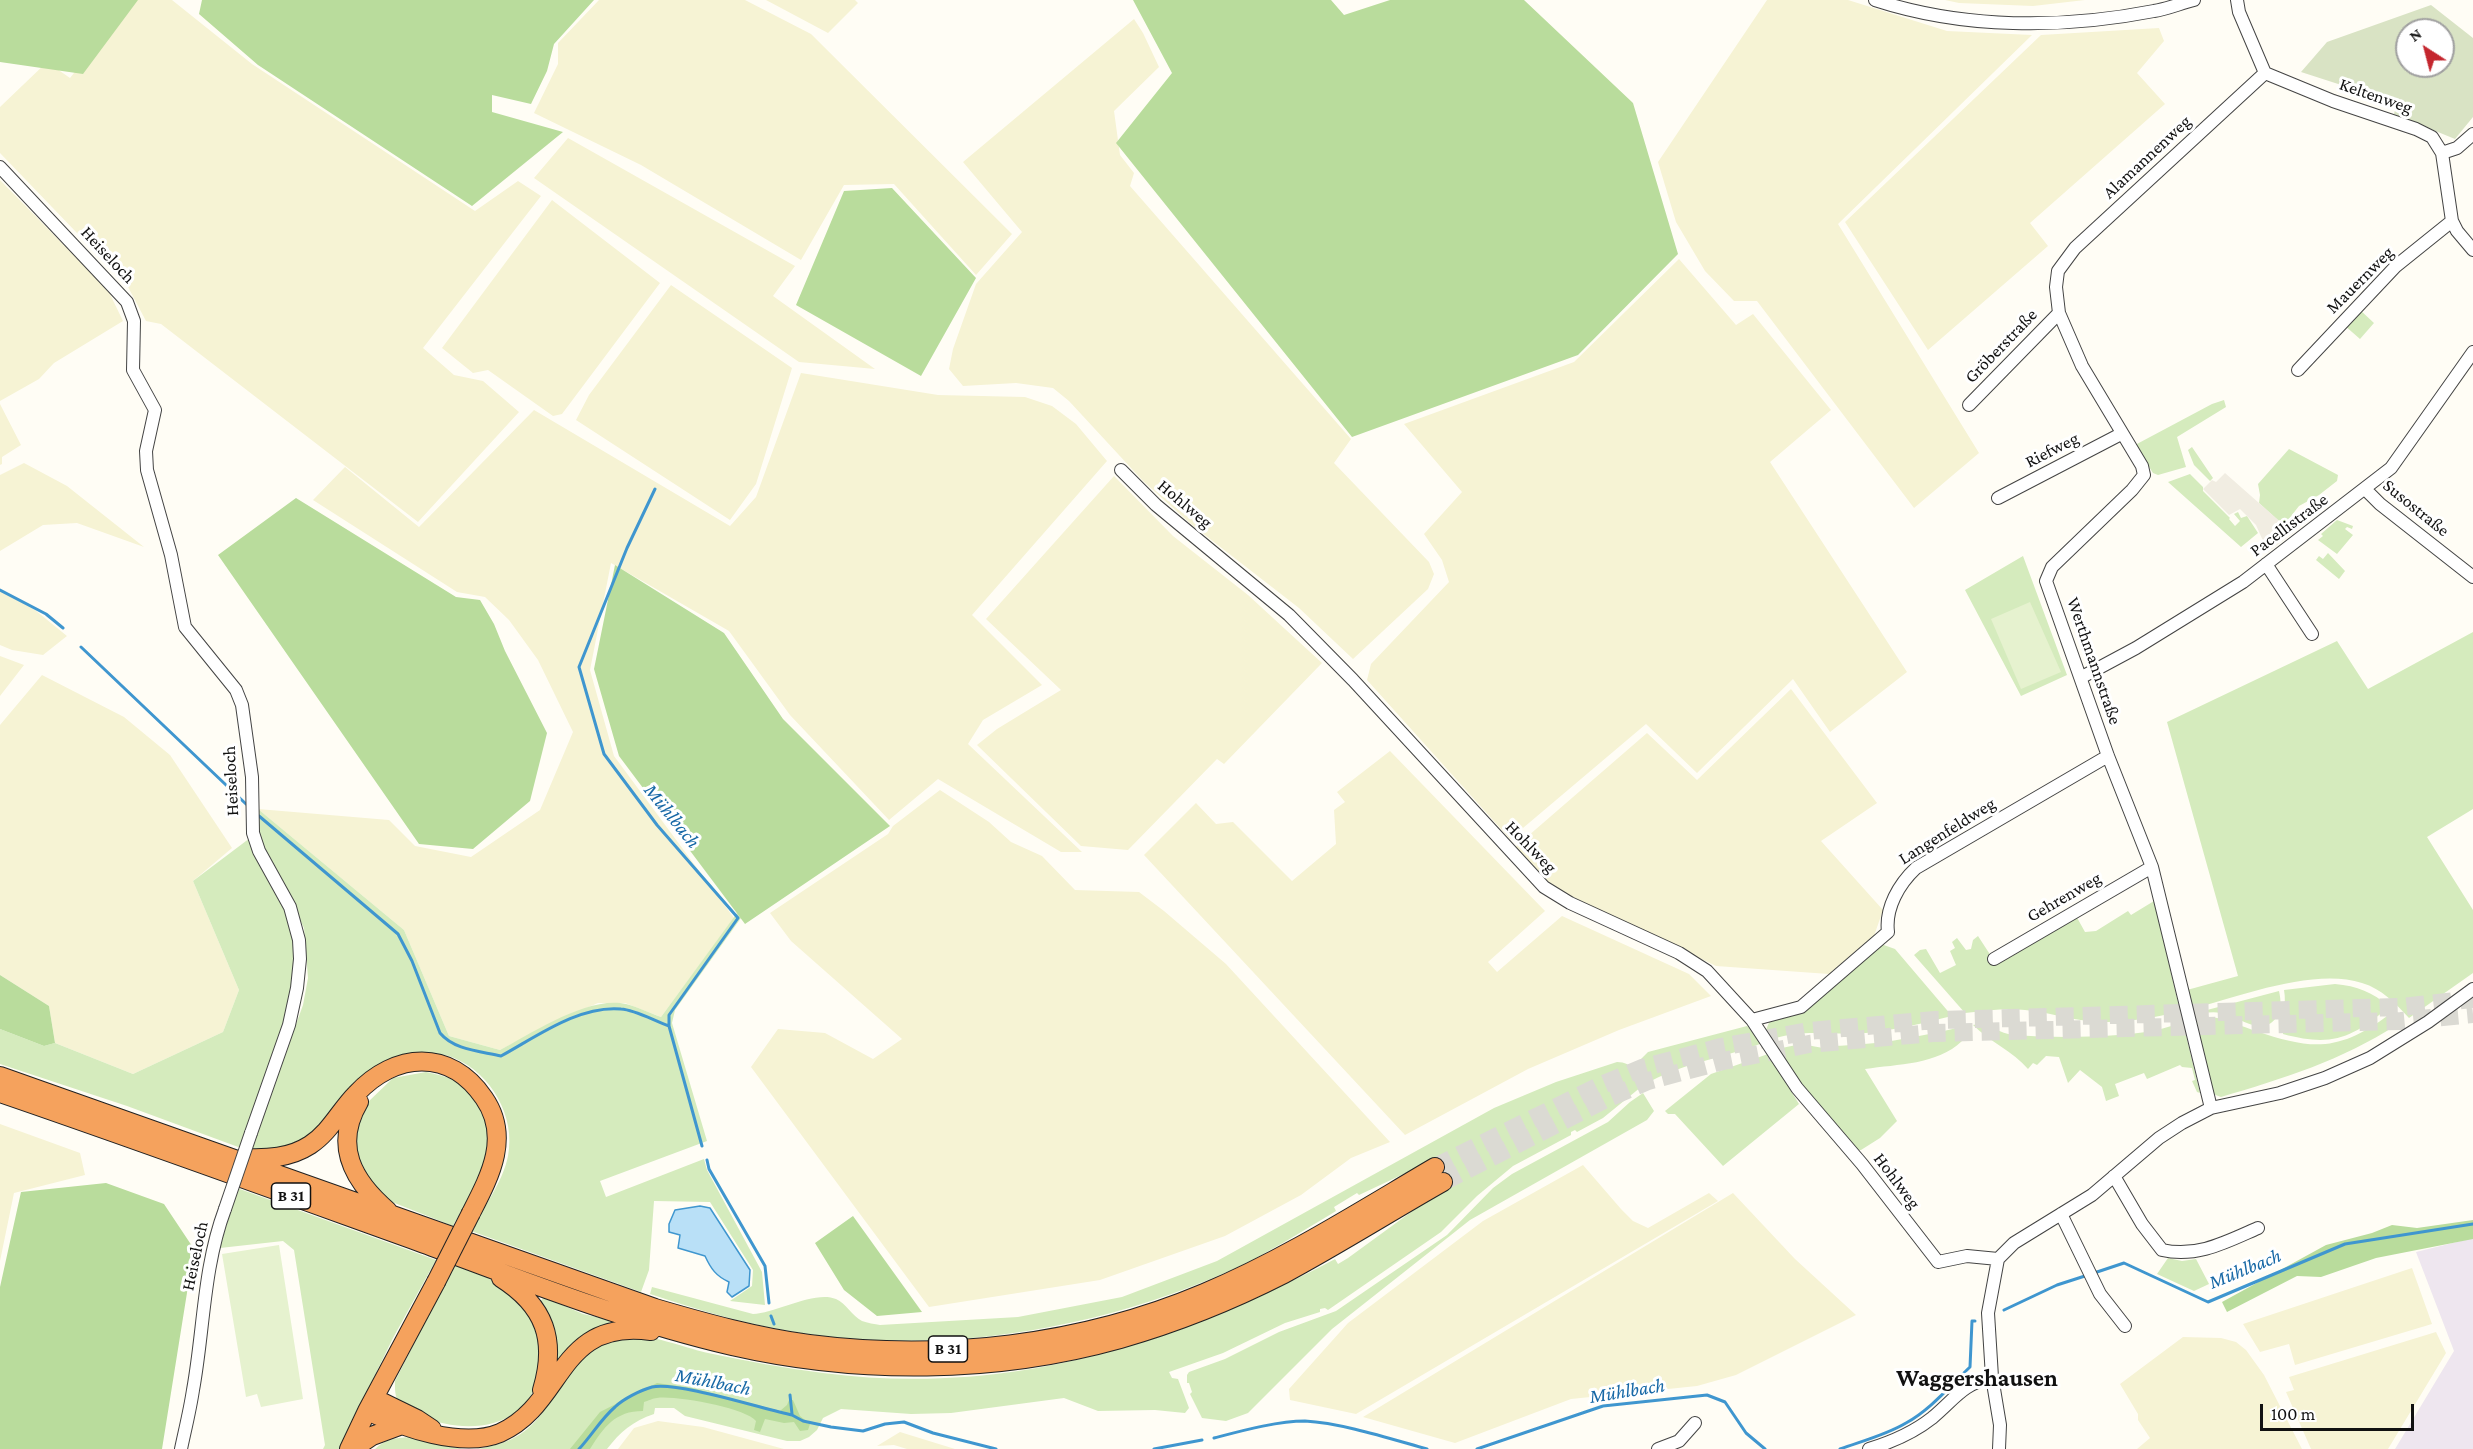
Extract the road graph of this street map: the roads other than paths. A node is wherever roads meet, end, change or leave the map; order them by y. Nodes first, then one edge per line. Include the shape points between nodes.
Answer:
1 (1875, 0) edge
2 (2194, 0) edge
3 (2236, 0) edge
4 (2265, 73) junction
5 (2473, 134) edge
6 (2442, 153) junction
7 (0, 167) edge
8 (2452, 220) junction
9 (2473, 250) edge
10 (2058, 271) joint
11 (2059, 313) junction
12 (2473, 352) edge
13 (2298, 370) dead end
14 (1969, 405) dead end
15 (2121, 434) junction
16 (1120, 470) dead end
17 (2365, 489) junction
18 (1998, 498) dead end
19 (2266, 564) junction
20 (2471, 571) edge
21 (2312, 634) dead end
22 (2082, 677) junction
23 (2108, 756) junction
24 (2152, 867) junction
25 (1994, 959) dead end
26 (2473, 989) edge
27 (1752, 1020) junction
28 (380, 1074) junction
29 (0, 1076) edge
30 (0, 1093) edge
31 (2211, 1108) junction
32 (230, 1158) junction
33 (2114, 1176) junction
34 (2061, 1214) junction
35 (396, 1218) junction
36 (2258, 1228) dead end
37 (1998, 1259) junction
38 (479, 1264) junction
39 (2125, 1326) dead end
40 (700, 1338) junction
41 (1992, 1377) junction
42 (539, 1399) junction
43 (370, 1404) junction
44 (1695, 1423) dead end
45 (399, 1426) junction
46 (438, 1433) junction
47 (181, 1449) edge
48 (351, 1449) edge
49 (1658, 1449) edge
50 (1869, 1449) edge
51 (1999, 1449) edge

1 - 2 street via 1961,20 2056,23 2156,11
3 - 4 street
4 - 6 street, Keltenweg via 2432,136
4 - 10 street, Alamannenweg via 2075,248
5 - 6 street via 2457,148
6 - 8 street
7 - 47 street, Heiseloch, bridge via 127,302 135,329 133,370 155,410 146,451 147,470 171,555 185,627 236,690 242,705 252,777 253,833 290,907 299,940 297,988 289,1025 217,1233
8 - 9 street
8 - 13 street, Mauernweg via 2396,266
10 - 11 street, Werthmannstraße
11 - 14 street, Gröberstraße
11 - 15 street, Werthmannstraße via 2082,366
12 - 17 street, Pacellistraße via 2391,468
15 - 18 street, Riefweg
15 - 22 street, Werthmannstraße via 2142,466 2144,476 2052,567 2046,581
16 - 27 street, Hohlweg via 1156,505 1289,615 1544,888 1695,963
17 - 19 street, Pacellistraße
17 - 20 street, Susostraße
19 - 21 street
19 - 22 street, Pacellistraße via 2243,582
22 - 23 street, Werthmannstraße
23 - 24 street, Werthmannstraße
23 - 27 street, Langenfeldweg via 1916,868 1902,881 1890,908 1888,932 1801,1007
24 - 25 street, Gehrenweg
24 - 31 street, Werthmannstraße
26 - 31 street via 2370,1058 2280,1093
27 - 37 street, Hohlweg via 1797,1088 1938,1262 1967,1256
28 - 32 highway via 357,1093 312,1144 280,1157
28 - 35 highway via 351,1116 346,1135 348,1154 366,1190
28 - 43 highway, bridge via 416,1062 433,1061 449,1066 463,1075 489,1105 498,1140 496,1160 471,1213
29 - 32 highway, B 31
30 - 38 highway, B 31
31 - 33 street via 2159,1138
32 - 35 highway, B 31
33 - 34 street
33 - 36 street via 2162,1250 2178,1254 2196,1252
34 - 37 street via 2014,1243
34 - 39 street via 2100,1294
35 - 40 highway, B 31 via 655,1308 729,1328 833,1346 946,1350 1065,1335 1182,1302 1292,1251 1439,1174 1294,1268 1240,1295 1158,1327 1090,1346 1006,1361 895,1366 785,1357
37 - 41 street via 1988,1313
38 - 40 highway, B 31
38 - 42 highway via 516,1288 544,1324 548,1362
40 - 42 highway via 633,1329 604,1334 569,1358
41 - 50 street via 1964,1388 1911,1432
41 - 51 street via 2000,1425
42 - 46 highway via 522,1418 498,1433 473,1439
43 - 45 highway
43 - 46 highway via 417,1419
43 - 48 highway
44 - 49 street via 1679,1441
45 - 46 highway
45 - 48 highway

